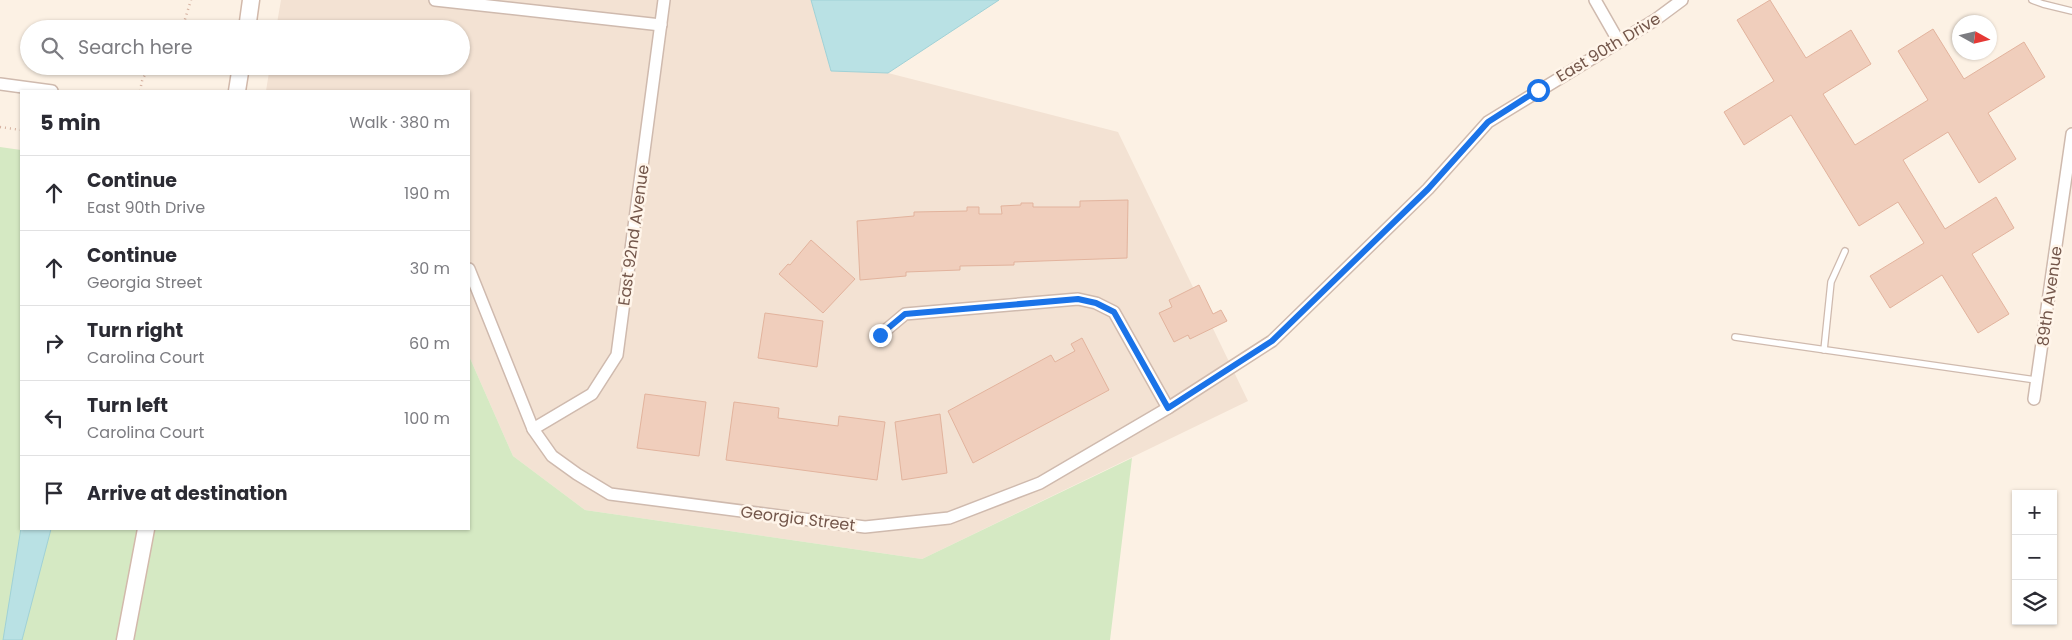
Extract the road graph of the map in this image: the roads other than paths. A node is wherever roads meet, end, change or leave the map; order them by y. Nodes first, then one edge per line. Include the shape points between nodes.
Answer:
1 (251, 0) edge
2 (435, 0) edge
3 (664, 0) edge
4 (1595, 0) edge
5 (1682, 0) edge
6 (2032, 0) edge
7 (2072, 10) edge
8 (248, 20) edge
9 (661, 24) junction
10 (1619, 42) junction
11 (240, 75) edge
12 (0, 84) edge
13 (45, 90) edge
14 (237, 90) edge
15 (2072, 134) edge
16 (1845, 252) dead end
17 (470, 272) edge
18 (880, 335) dead end
19 (1735, 337) dead end
20 (1824, 350) junction
21 (1224, 372) joint
22 (2036, 380) junction
23 (2034, 399) dead end
24 (1168, 408) junction
25 (532, 429) junction
26 (146, 530) edge
27 (125, 640) edge

1 - 8 street
2 - 9 street
3 - 9 street, East 92nd Avenue
4 - 10 street
5 - 10 street, East 90th Drive
6 - 7 lane
9 - 25 street, East 92nd Avenue via 617,355 592,394
10 - 21 street, East 90th Drive via 1488,122 1428,189 1316,300 1272,341
11 - 14 street
12 - 13 street
15 - 22 street, 89th Avenue
16 - 20 lane via 1831,282
17 - 25 street, Georgia Street
18 - 24 street via 905,314 1078,299 1096,303 1114,312
19 - 20 lane
20 - 22 lane
21 - 24 street, Georgia Street
22 - 23 street, 89th Avenue
24 - 25 street, Georgia Street via 1040,483 949,518 865,527 610,494 552,456
26 - 27 street

